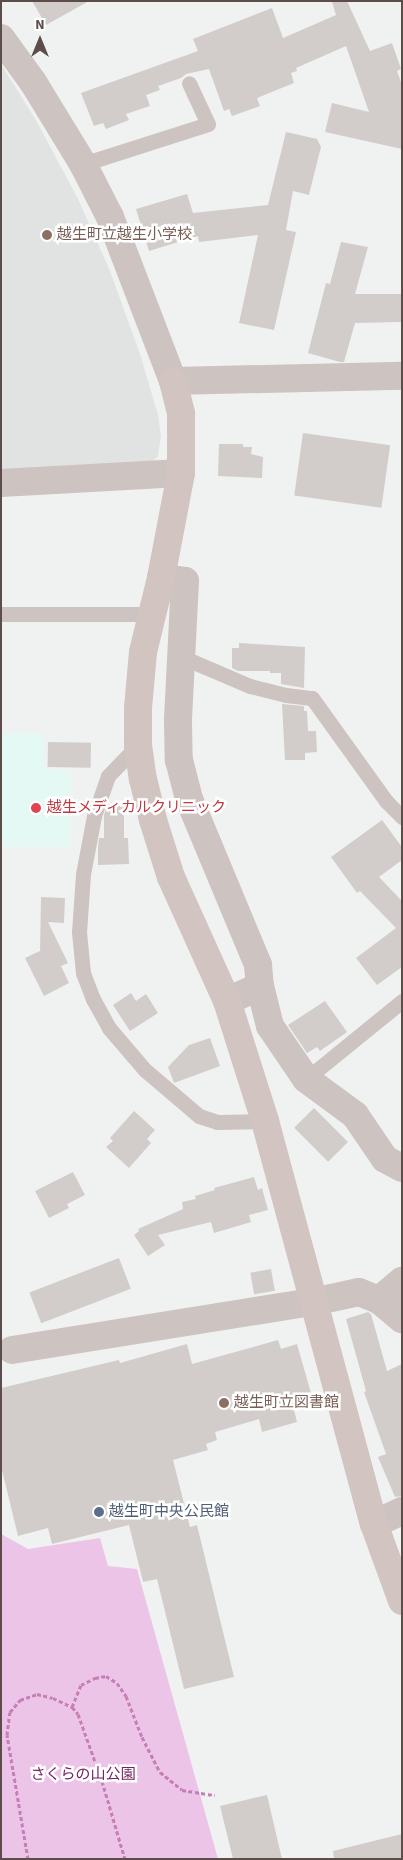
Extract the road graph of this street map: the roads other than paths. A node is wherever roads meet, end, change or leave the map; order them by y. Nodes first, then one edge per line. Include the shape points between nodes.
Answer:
1 (1, 38) edge
2 (189, 83) dead end
3 (83, 164) junction
4 (402, 376) edge
5 (173, 381) junction
6 (181, 474) junction
7 (1, 484) edge
8 (161, 578) junction
9 (1, 614) edge
10 (150, 614) junction
11 (182, 658) junction
12 (138, 744) junction
13 (402, 816) edge
14 (260, 986) junction
15 (227, 1001) junction
16 (402, 1001) edge
17 (306, 1078) junction
18 (265, 1121) junction
19 (402, 1168) edge
20 (402, 1281) edge
21 (379, 1300) junction
22 (313, 1302) junction
23 (402, 1319) edge
24 (12, 1350) dead end
25 (402, 1511) edge
26 (374, 1524) junction
27 (402, 1601) edge

1 - 3 street via 33,82
2 - 3 lane via 208,124
3 - 5 street via 110,217
4 - 5 street
5 - 6 street via 181,414
6 - 7 street
6 - 8 street
8 - 10 street
8 - 11 street via 185,581
9 - 10 lane
10 - 12 street via 143,652
11 - 13 lane via 250,686 312,698 386,801
11 - 14 street via 179,760 189,799 258,965
12 - 15 street via 152,820 171,877
12 - 18 lane via 108,776 94,816 83,874 79,932 83,973 109,1028 145,1070 199,1116 217,1122
14 - 15 street
14 - 17 street via 270,1026
15 - 18 street
16 - 17 lane
17 - 19 street via 355,1115 386,1159
18 - 22 street
20 - 21 street
21 - 22 street via 358,1292
21 - 23 street
22 - 24 street
22 - 26 street
25 - 26 street
26 - 27 street

